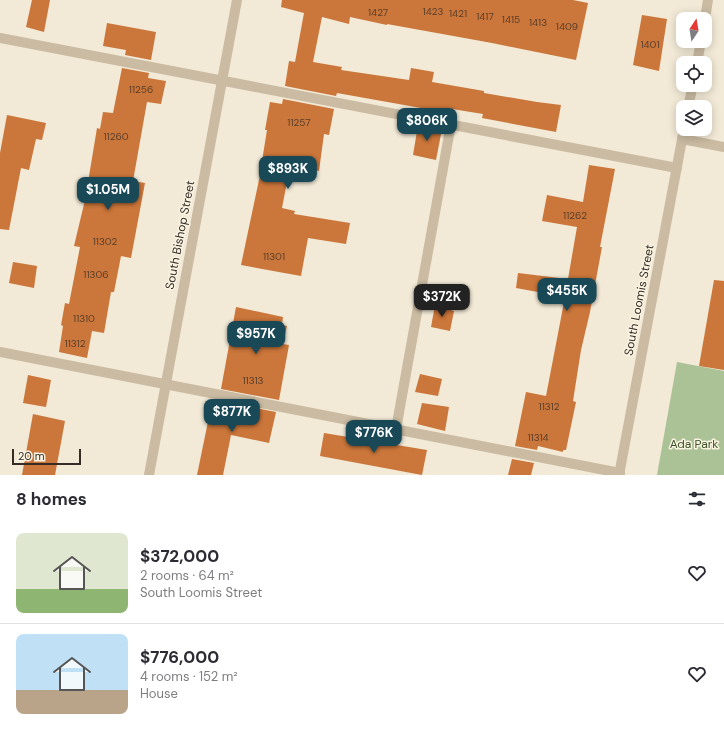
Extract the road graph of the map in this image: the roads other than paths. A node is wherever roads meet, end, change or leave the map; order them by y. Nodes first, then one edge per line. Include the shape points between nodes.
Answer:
1 (237, 0) edge
2 (708, 0) edge
3 (706, 12) edge
4 (0, 38) edge
5 (222, 80) junction
6 (451, 124) junction
7 (683, 136) edge
8 (689, 136) edge
9 (724, 147) edge
10 (677, 168) junction
11 (0, 352) edge
12 (165, 384) junction
13 (396, 429) junction
14 (620, 474) edge
15 (148, 475) edge

1 - 5 street, South Bishop Street
2 - 3 street
4 - 5 street
5 - 6 street
5 - 12 street, South Bishop Street
6 - 10 street
6 - 13 street
7 - 10 street, South Loomis Street
8 - 9 street
10 - 14 street, South Loomis Street
11 - 12 street
12 - 13 street
12 - 15 street, South Bishop Street
13 - 14 street

